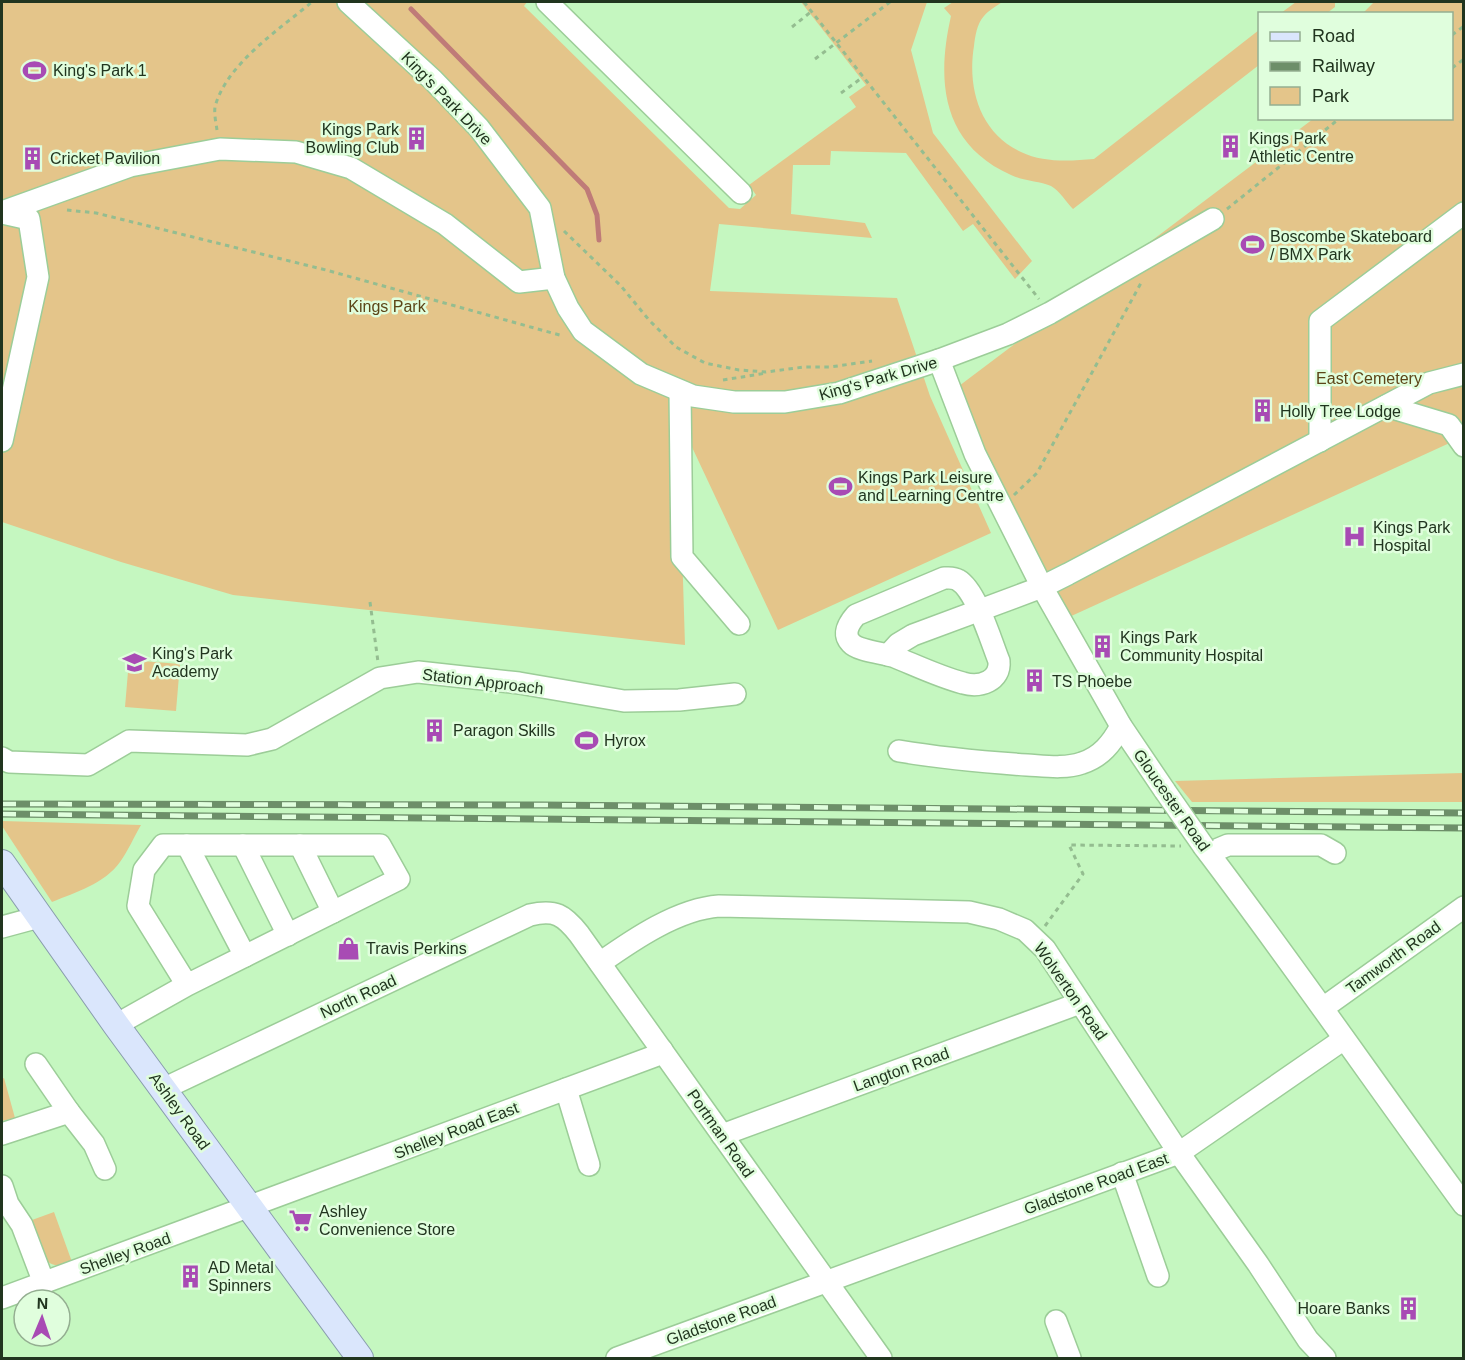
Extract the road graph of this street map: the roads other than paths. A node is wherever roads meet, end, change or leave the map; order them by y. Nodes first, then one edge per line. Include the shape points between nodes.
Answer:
1 (547, 2) edge
2 (351, 3) edge
3 (741, 193) dead end
4 (2, 212) edge
5 (1464, 213) edge
6 (1213, 219) road end
7 (554, 278) junction
8 (939, 360) junction
9 (1464, 374) edge
10 (680, 391) junction
11 (1386, 406) junction
12 (2, 441) edge
13 (1320, 441) junction
14 (1464, 446) edge
15 (1042, 587) junction
16 (980, 610) junction
17 (739, 624) dead end
18 (888, 655) junction
19 (735, 694) dead end
20 (1121, 726) junction
21 (899, 752) dead end
22 (2, 758) edge
23 (187, 845) junction
24 (243, 845) junction
25 (300, 845) junction
26 (1206, 850) junction
27 (1335, 853) dead end
28 (2, 863) edge
29 (1464, 907) edge
30 (333, 912) junction
31 (556, 913) joint
32 (39, 917) junction
33 (2, 927) edge
34 (288, 935) junction
35 (244, 956) junction
36 (600, 963) junction
37 (187, 985) junction
38 (1080, 1003) junction
39 (1323, 1008) junction
40 (116, 1025) junction
41 (1344, 1039) junction
42 (662, 1050) junction
43 (36, 1064) dead end
44 (163, 1089) junction
45 (566, 1089) junction
46 (69, 1113) junction
47 (2, 1134) edge
48 (723, 1135) junction
49 (1179, 1153) junction
50 (589, 1165) dead end
51 (105, 1169) dead end
52 (1122, 1173) junction
53 (2, 1185) edge
54 (1464, 1205) edge
55 (249, 1208) junction
56 (1158, 1276) dead end
57 (825, 1281) junction
58 (44, 1283) junction
59 (2, 1298) edge
60 (1056, 1321) dead end
61 (360, 1359) edge
62 (617, 1359) edge
63 (881, 1359) edge
64 (1070, 1359) edge
65 (1324, 1359) edge

1 - 3 street
2 - 7 street, King's Park Drive via 479,128 540,208
4 - 7 street via 130,166 220,149 296,152 351,168 445,224 519,282
4 - 12 street via 29,219 38,276
5 - 13 street via 1320,321
6 - 8 street, King's Park Drive via 1050,313
7 - 10 street, King's Park Drive via 583,331 640,374
8 - 10 street, King's Park Drive via 839,393 785,402 734,402
8 - 15 street, Gloucester Road via 975,454
9 - 11 street via 1429,383
10 - 17 street via 682,557
11 - 13 street
11 - 14 street via 1449,425
13 - 15 street
15 - 16 street
15 - 20 street, Gloucester Road
16 - 18 street via 913,635
16 - 18 street via 1000,669 987,682 965,684
16 - 18 street via 961,582 944,578 856,615 846,632 849,641 854,646
19 - 22 street, Station Approach via 624,701 519,683 418,672 380,678 272,739 247,746 129,741 88,765 9,762
20 - 21 street via 1107,748 1097,755 1082,764 1060,767
20 - 26 street, Gloucester Road, bridge
23 - 24 street
23 - 35 street
23 - 37 street via 164,845 144,870 138,906
24 - 25 street
24 - 34 street
25 - 30 street
25 - 30 street via 381,845 399,879
26 - 27 street via 1228,845 1321,845
26 - 39 street, Gloucester Road
28 - 32 main road, Ashley Road
29 - 39 street, Tamworth Road
30 - 34 street
31 - 36 street, Portman Road via 567,919
31 - 44 street, North Road via 530,915
32 - 33 street
32 - 40 main road, Ashley Road
34 - 35 street
35 - 37 street
36 - 38 street, Wolverton Road via 634,939 703,907 969,912 1025,930 1045,949
36 - 42 street, Portman Road
37 - 40 street
38 - 48 street, Langton Road
38 - 49 street, Wolverton Road
39 - 41 street, Gloucester Road
40 - 44 main road, Ashley Road
41 - 49 street, Gladstone Road East
41 - 54 street, Gloucester Road
42 - 45 street, Shelley Road East
42 - 48 street, Portman Road
43 - 46 street
44 - 55 main road, Ashley Road
45 - 50 street
45 - 55 street, Shelley Road East
46 - 47 street
46 - 51 street via 94,1144
48 - 57 street, Portman Road
49 - 52 street, Gladstone Road East
49 - 65 street, Wolverton Road
52 - 56 street
52 - 57 street, Gladstone Road East
53 - 58 street
55 - 58 street, Shelley Road
55 - 61 main road, Ashley Road
57 - 62 street, Gladstone Road
57 - 63 street, Portman Road
58 - 59 street, Shelley Road
60 - 64 street

